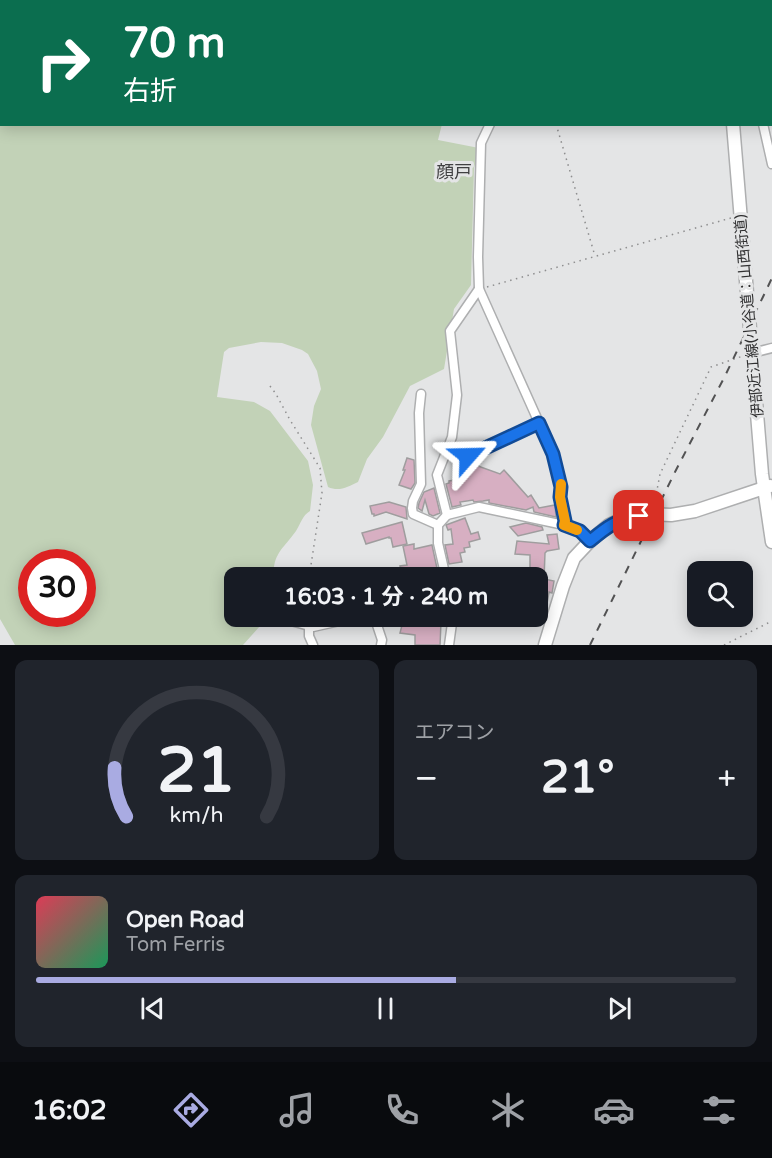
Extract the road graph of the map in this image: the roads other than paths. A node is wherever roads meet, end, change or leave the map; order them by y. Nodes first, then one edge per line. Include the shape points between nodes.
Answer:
1 (489, 126) edge
2 (733, 126) edge
3 (763, 126) edge
4 (772, 164) edge
5 (479, 289) junction
6 (772, 348) edge
7 (752, 353) junction
8 (421, 394) dead end
9 (539, 423) junction
10 (447, 451) junction
11 (768, 487) edge
12 (447, 515) junction
13 (438, 525) junction
14 (564, 525) junction
15 (590, 541) junction
16 (772, 542) edge
17 (443, 567) edge
18 (309, 627) edge
19 (378, 627) edge
20 (451, 627) edge
21 (313, 645) edge
22 (381, 645) edge
23 (449, 645) edge
24 (545, 645) edge

1 - 5 street via 481,143
2 - 7 main road, 伊部近江線(小谷道：山西街道)
3 - 4 street
5 - 9 street
5 - 10 street via 450,331 457,395
6 - 7 street
7 - 11 main road, 伊部近江線(小谷道：山西街道)
8 - 13 street via 421,484 412,514
9 - 10 street via 468,456
9 - 14 street via 553,454
10 - 12 street via 437,475
11 - 15 main road via 695,512 620,520
11 - 16 main road, 伊部近江線(小谷道：山西街道)
12 - 13 street
12 - 14 street via 479,507
13 - 17 street
14 - 15 street via 580,531
15 - 24 main road via 574,558
18 - 21 street
19 - 22 street
20 - 23 street

